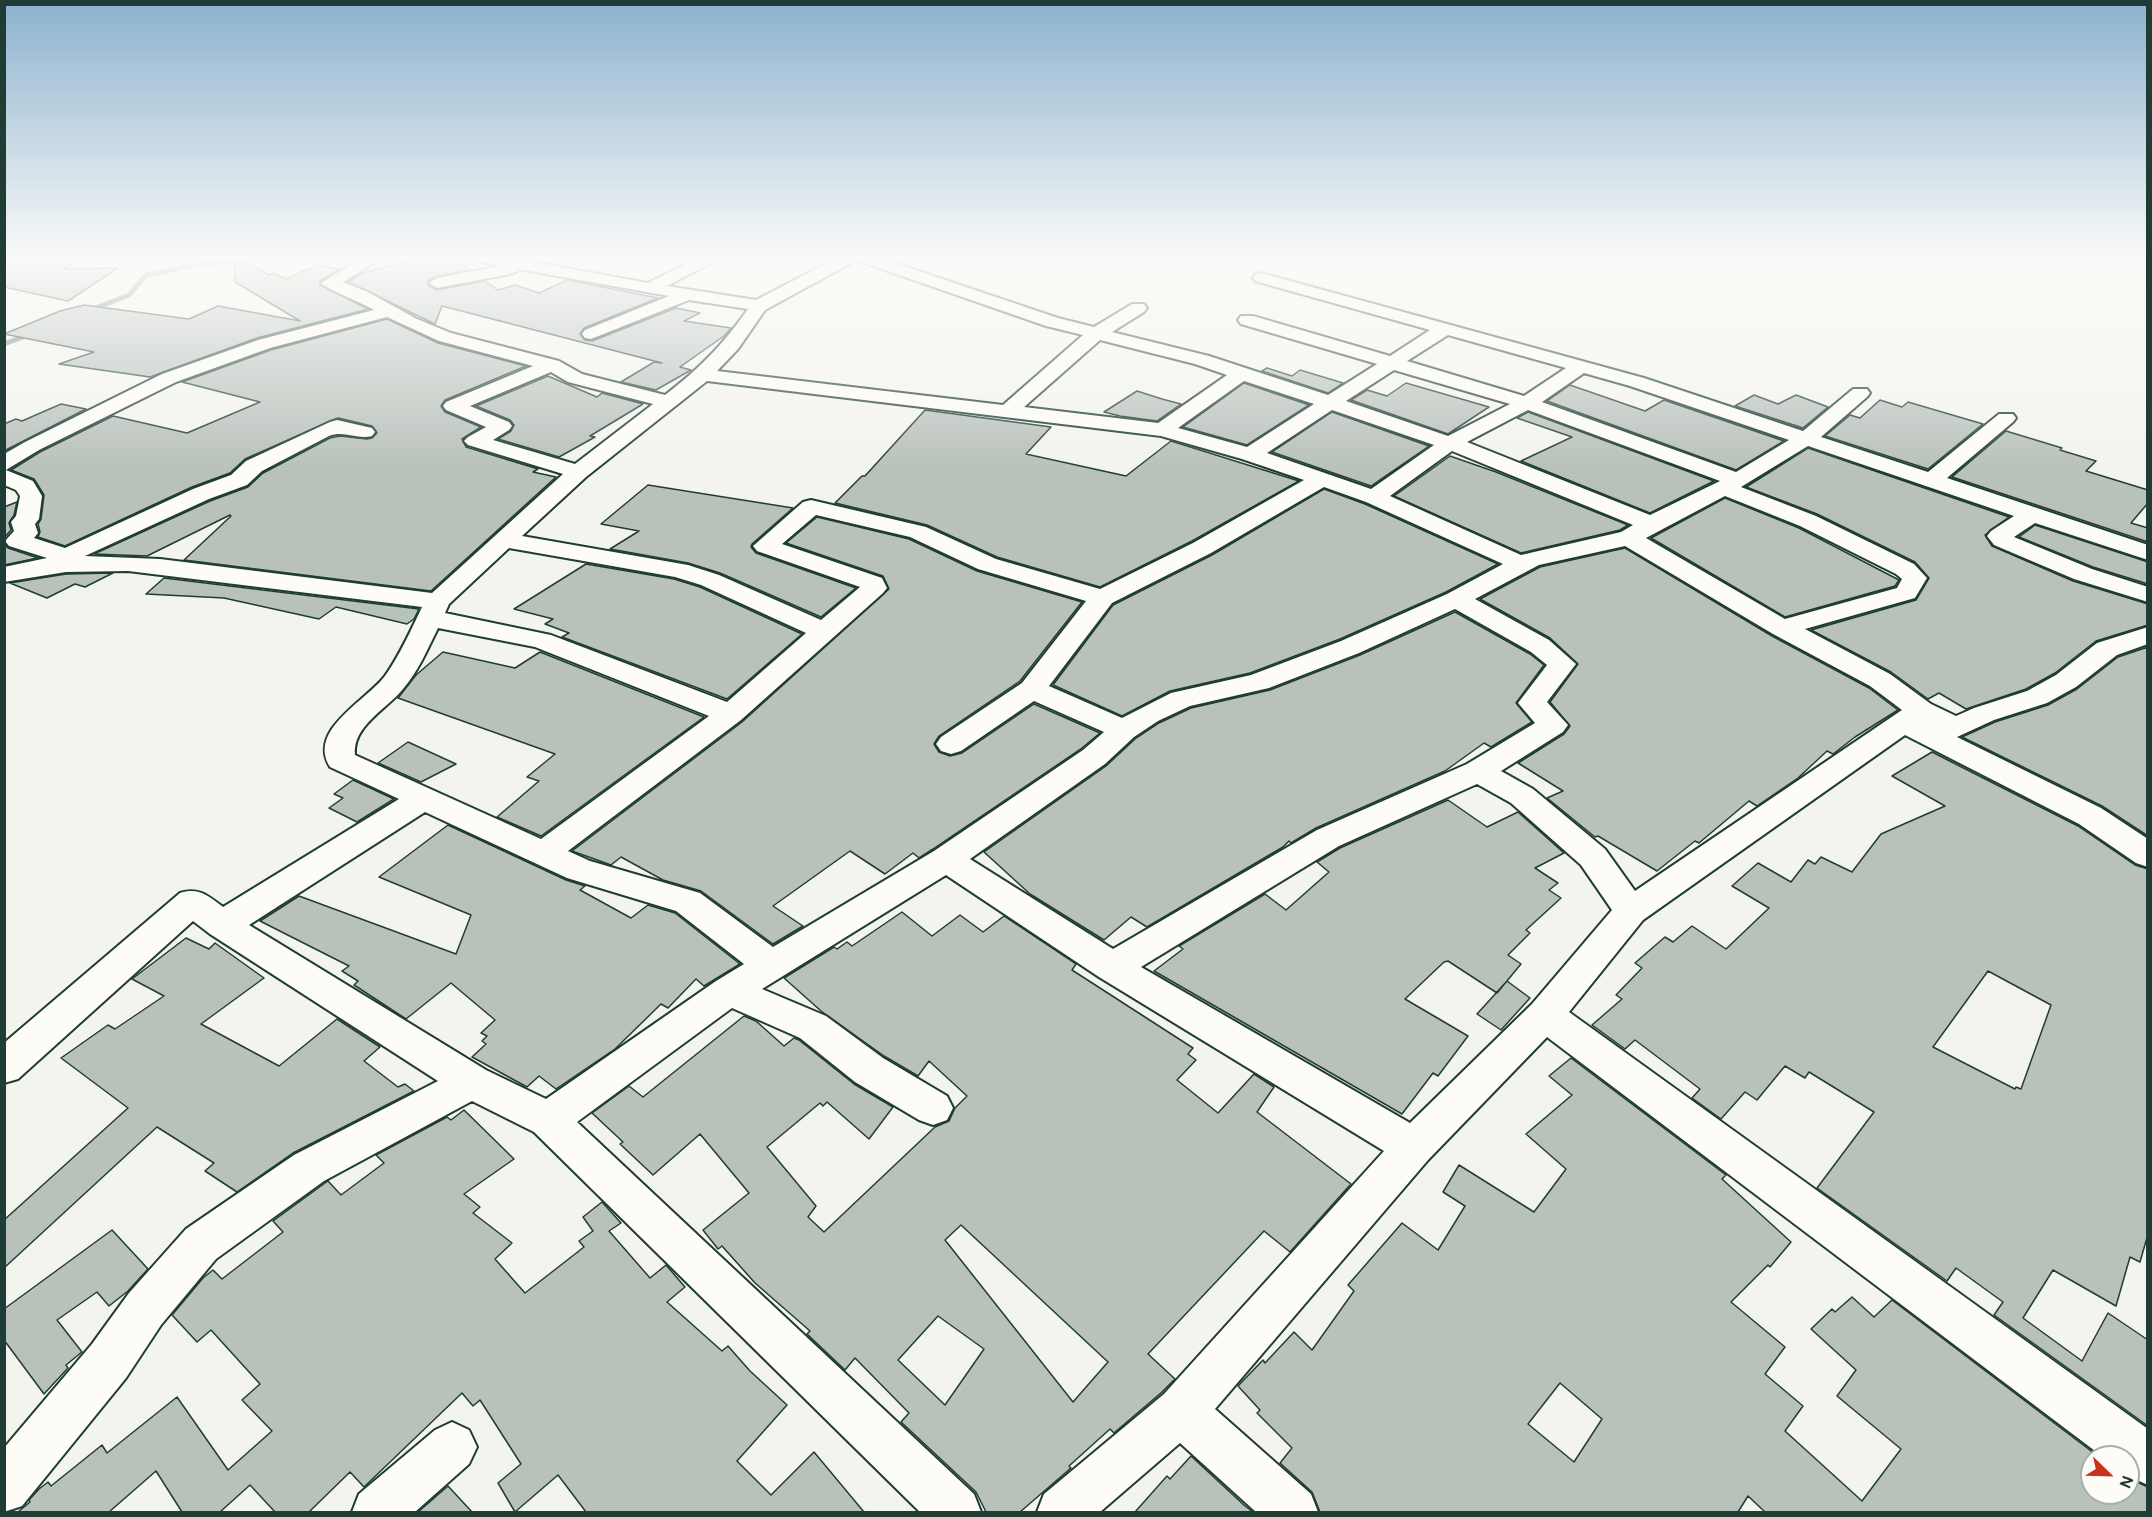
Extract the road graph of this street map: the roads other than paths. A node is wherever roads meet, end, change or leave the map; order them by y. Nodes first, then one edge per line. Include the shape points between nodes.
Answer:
1 (322, 329) edge
2 (427, 329) edge
3 (604, 329) edge
4 (743, 329) edge
5 (1080, 329) edge
6 (1104, 329) edge
7 (1277, 329) edge
8 (1300, 329) edge
9 (1445, 329) joint
10 (1097, 333) junction
11 (1292, 333) junction
12 (591, 334) dead end
13 (1393, 362) junction
14 (552, 365) junction
15 (1581, 367) junction
16 (1241, 374) junction
17 (703, 375) junction
18 (1860, 393) dead end
19 (668, 402) junction
20 (1328, 402) junction
21 (1527, 403) junction
22 (1009, 410) junction
23 (2006, 418) dead end
24 (1162, 430) junction
25 (365, 432) dead end
26 (1804, 440) junction
27 (1450, 443) junction
28 (1250, 454) junction
29 (4, 464) edge
30 (578, 472) junction
31 (4, 476) edge
32 (1321, 480) junction
33 (1930, 481) junction
34 (1731, 484) junction
35 (1374, 497) junction
36 (2031, 515) junction
37 (1640, 531) junction
38 (504, 540) junction
39 (2148, 553) edge
40 (56, 561) junction
41 (1522, 564) junction
42 (4, 575) edge
43 (2148, 595) edge
44 (1103, 598) junction
45 (1456, 599) junction
46 (434, 610) junction
47 (1782, 628) junction
48 (824, 631) junction
49 (2148, 635) edge
50 (1032, 689) junction
51 (731, 714) junction
52 (1912, 716) junction
53 (1124, 730) junction
54 (951, 744) dead end
55 (1478, 771) junction
56 (422, 799) junction
57 (544, 853) junction
58 (2148, 855) edge
59 (946, 859) junction
60 (1631, 911) junction
61 (222, 925) junction
62 (770, 964) junction
63 (1112, 967) junction
64 (729, 991) junction
65 (1545, 1015) junction
66 (4, 1067) edge
67 (472, 1082) junction
68 (933, 1108) dead end
69 (548, 1120) junction
70 (1414, 1147) junction
71 (1181, 1411) junction
72 (452, 1447) dead end
73 (2148, 1460) edge
74 (4, 1488) edge
75 (377, 1512) edge
76 (956, 1512) edge
77 (1062, 1512) edge
78 (1293, 1512) edge

1 - 29 street via 264,344 169,378 32,446
2 - 14 street
3 - 12 street
4 - 17 street
5 - 10 street
6 - 10 street
7 - 11 street
8 - 11 street
9 - 13 street
9 - 15 street
10 - 16 street
10 - 22 street
11 - 13 street
13 - 20 street
13 - 21 street
14 - 19 street via 575,378
14 - 30 street via 453,406 502,426 475,441
15 - 21 street
15 - 26 street via 1637,382
16 - 20 street
16 - 24 street
17 - 19 street
17 - 22 street
18 - 26 street
19 - 30 street
20 - 27 street
20 - 28 street
21 - 27 street
21 - 34 street
22 - 24 street
23 - 33 street
24 - 28 street
25 - 40 street via 337,426 322,432 254,466 239,480
26 - 33 street
26 - 34 street
27 - 35 street
27 - 37 street via 1498,461
28 - 32 street
30 - 38 street
31 - 40 street via 25,486 31,496 23,522 26,533 17,541
32 - 35 street
32 - 44 street via 1202,548
33 - 36 street
34 - 37 street
34 - 47 street via 1905,569 1915,578 1906,593
35 - 41 street
36 - 39 street
36 - 43 street via 1999,536 2002,540 2083,574
37 - 41 street
37 - 47 street
38 - 46 street
38 - 48 street via 679,570
40 - 42 street
40 - 46 street via 176,568
41 - 45 street
44 - 48 street via 987,564 918,532 811,507 765,546 873,583 874,588
44 - 50 street
45 - 53 street via 1350,647 1259,682 1181,699
45 - 55 street via 1539,646 1562,664 1532,703 1553,725
46 - 51 street via 542,642
46 - 56 street via 394,683 350,725 339,744 341,760
47 - 52 street via 1880,680
48 - 51 street
49 - 52 street via 2107,649 2066,681 2037,697 1984,714 1956,728
50 - 53 street
50 - 54 street
51 - 57 street
52 - 58 street via 2090,816
52 - 60 street
53 - 59 street via 1094,757
55 - 60 street via 1522,796 1593,857
55 - 63 street via 1328,838
56 - 57 street
56 - 61 street
57 - 62 street via 579,870 688,902
59 - 62 street
59 - 63 street
60 - 65 street
61 - 66 street via 192,902
61 - 67 street
62 - 64 street
63 - 70 street
64 - 68 street via 813,1027 870,1070
64 - 69 street
65 - 70 street
65 - 73 street
67 - 69 street
67 - 74 street via 309,1168 201,1244
69 - 76 street
70 - 71 street
71 - 77 street
71 - 78 street
72 - 75 street

